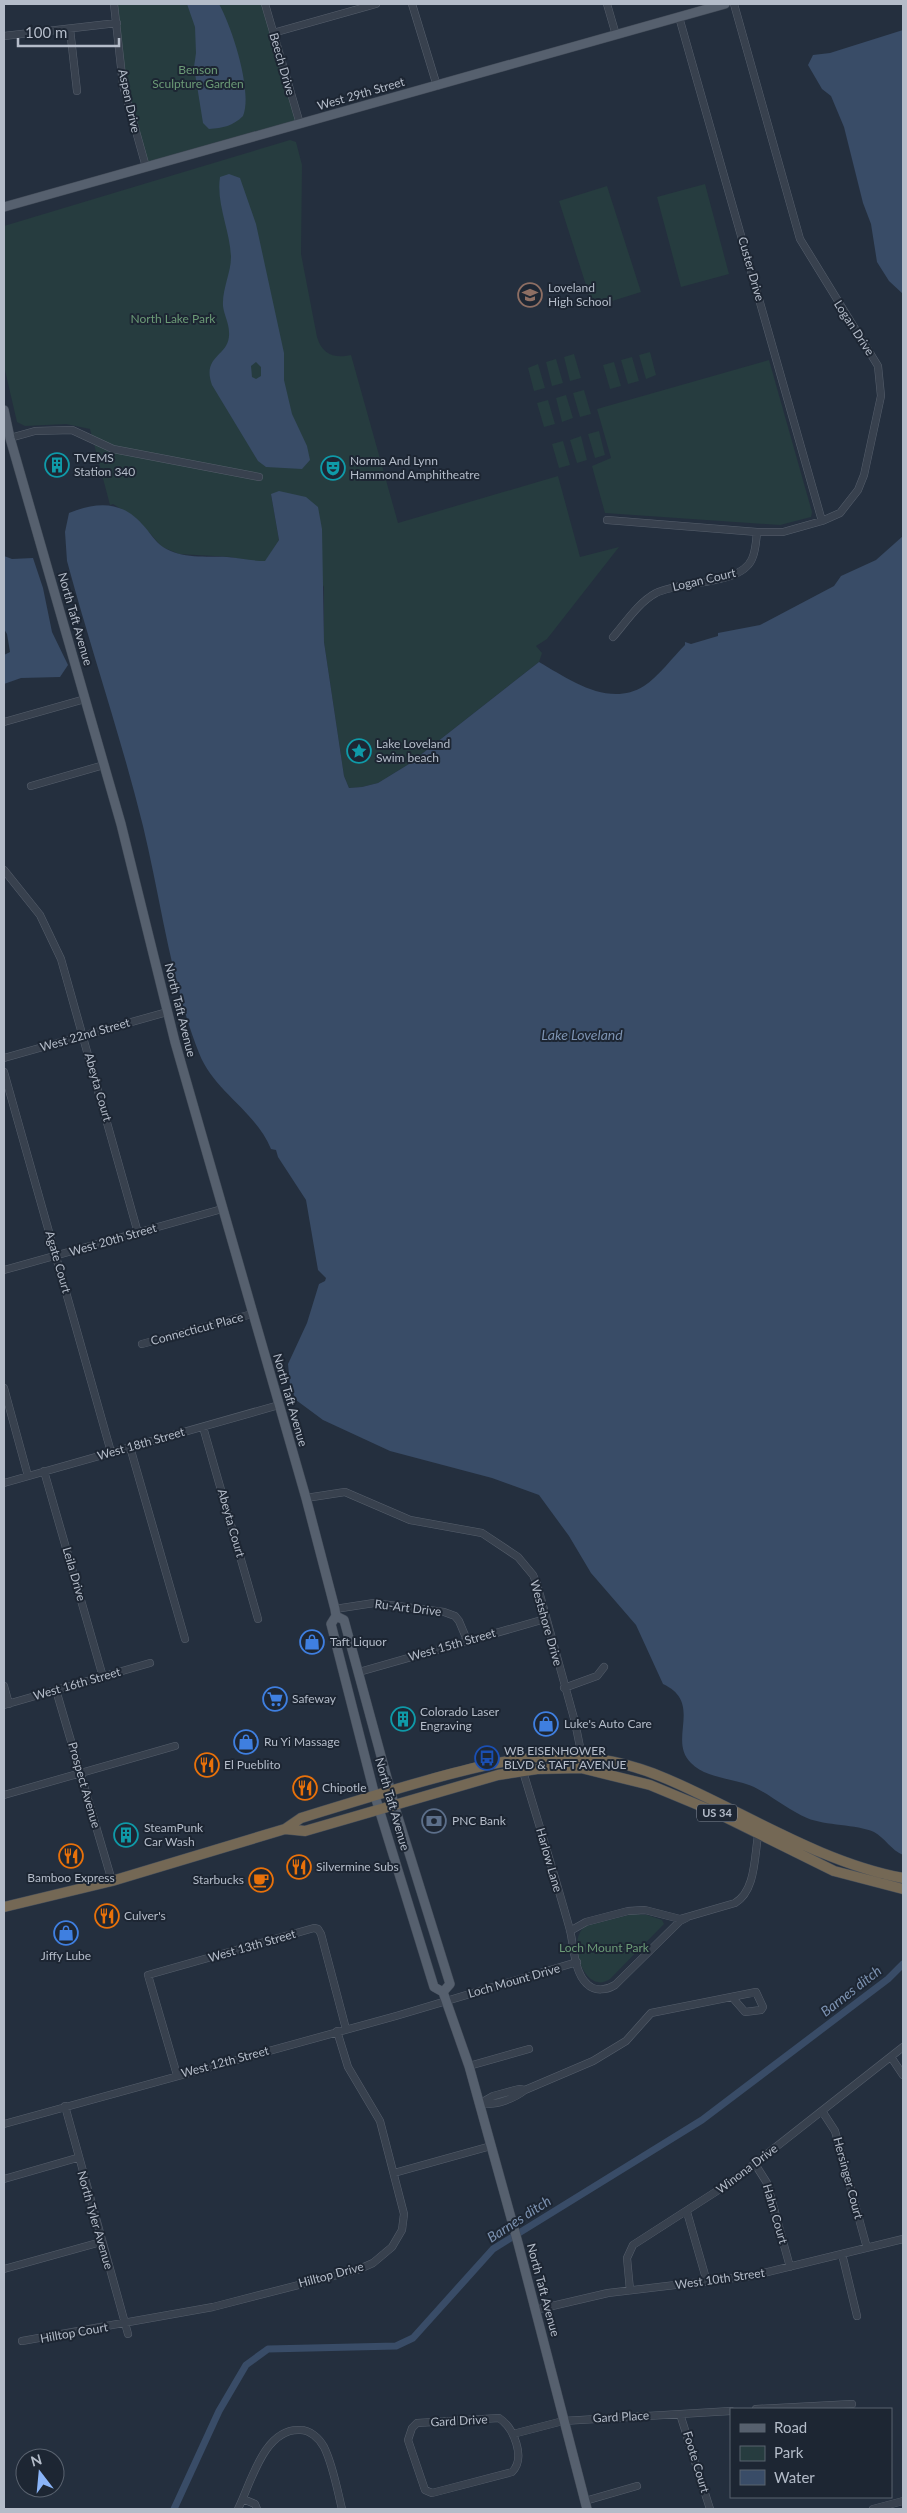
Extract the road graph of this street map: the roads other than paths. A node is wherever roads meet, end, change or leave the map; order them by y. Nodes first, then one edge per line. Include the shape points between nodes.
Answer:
1 (114, 4) edge
2 (265, 4) edge
3 (376, 4) edge
4 (412, 4) edge
5 (607, 4) edge
6 (724, 4) edge
7 (734, 4) edge
8 (679, 17) junction
9 (117, 23) junction
10 (70, 29) junction
11 (273, 33) junction
12 (616, 35) junction
13 (4, 36) edge
14 (437, 86) junction
15 (77, 91) dead end
16 (300, 124) junction
17 (146, 167) junction
18 (4, 207) edge
19 (4, 410) edge
20 (10, 438) junction
21 (259, 477) dead end
22 (607, 520) dead end
23 (822, 521) junction
24 (757, 532) junction
25 (613, 637) dead end
26 (85, 699) junction
27 (4, 722) edge
28 (104, 765) junction
29 (31, 786) dead end
30 (4, 870) edge
31 (167, 1012) junction
32 (83, 1036) junction
33 (4, 1058) edge
34 (4, 1072) edge
35 (222, 1209) junction
36 (138, 1232) junction
37 (56, 1256) junction
38 (4, 1270) edge
39 (252, 1314) junction
40 (142, 1344) dead end
41 (4, 1388) edge
42 (279, 1405) junction
43 (203, 1427) junction
44 (130, 1447) junction
45 (111, 1452) junction
46 (44, 1471) junction
47 (28, 1476) junction
48 (4, 1482) edge
49 (306, 1498) junction
50 (336, 1613) junction
51 (258, 1619) dead end
52 (545, 1619) junction
53 (185, 1639) dead end
54 (467, 1640) junction
55 (150, 1663) dead end
56 (604, 1667) dead end
57 (359, 1672) junction
58 (103, 1677) junction
59 (4, 1686) edge
60 (564, 1688) junction
61 (56, 1690) junction
62 (6, 1705) edge
63 (175, 1746) dead end
64 (582, 1757) junction
65 (519, 1758) junction
66 (581, 1768) junction
67 (523, 1771) junction
68 (80, 1773) junction
69 (392, 1791) junction
70 (4, 1795) edge
71 (375, 1796) junction
72 (395, 1804) junction
73 (380, 1809) junction
74 (760, 1828) junction
75 (285, 1829) junction
76 (903, 1878) edge
77 (112, 1880) junction
78 (903, 1889) edge
79 (4, 1907) edge
80 (688, 1917) junction
81 (570, 1931) junction
82 (576, 1962) junction
83 (445, 1997) junction
84 (732, 1997) dead end
85 (346, 2029) junction
86 (337, 2031) junction
87 (903, 2047) edge
88 (529, 2049) dead end
89 (891, 2057) junction
90 (469, 2066) junction
91 (177, 2075) junction
92 (903, 2075) edge
93 (481, 2103) junction
94 (65, 2106) junction
95 (822, 2111) junction
96 (4, 2124) edge
97 (490, 2146) junction
98 (77, 2158) junction
99 (755, 2164) junction
100 (394, 2173) junction
101 (4, 2179) edge
102 (687, 2212) junction
103 (903, 2239) edge
104 (101, 2242) junction
105 (867, 2248) junction
106 (842, 2254) junction
107 (790, 2267) junction
108 (4, 2269) edge
109 (707, 2282) junction
110 (630, 2290) junction
111 (535, 2310) junction
112 (857, 2316) dead end
113 (125, 2323) junction
114 (128, 2334) dead end
115 (22, 2341) dead end
116 (852, 2404) dead end
117 (775, 2408) edge
118 (730, 2411) edge
119 (680, 2414) junction
120 (563, 2421) junction
121 (513, 2434) junction
122 (637, 2486) dead end
123 (243, 2499) junction
124 (903, 2501) edge
125 (586, 2505) edge
126 (238, 2509) edge
127 (257, 2509) edge
128 (342, 2509) edge
129 (710, 2509) edge
130 (873, 2509) edge

1 - 9 street, Aspen Drive
2 - 11 street, Beech Drive
3 - 11 street
4 - 14 street
5 - 12 street
6 - 8 main road, West 29th Street
7 - 23 street, Logan Drive via 800,240 844,315 875,359 881,380 881,396 860,487 840,512
8 - 12 main road, West 29th Street
8 - 23 street, Custer Drive
9 - 10 street
9 - 17 street, Aspen Drive via 125,91
10 - 13 street
10 - 15 street
11 - 16 street, Beech Drive
12 - 14 main road, West 29th Street
14 - 16 main road, West 29th Street
16 - 17 main road, West 29th Street
17 - 18 main road, West 29th Street
19 - 20 main road, North Taft Avenue
20 - 21 street via 35,431 72,430 113,448
20 - 26 main road, North Taft Avenue
22 - 24 street, Logan Drive
23 - 24 street, Logan Drive via 783,532
24 - 25 street, Logan Court via 751,561 739,574 675,586 654,594
26 - 27 street
26 - 28 main road, North Taft Avenue
28 - 29 street
28 - 31 main road, North Taft Avenue
30 - 32 street, Abeyta Court via 28,897 51,934 66,971
31 - 32 street, West 22nd Street
31 - 35 main road, North Taft Avenue
32 - 33 street, West 22nd Street
32 - 36 street, Abeyta Court
34 - 37 street, Agate Court
35 - 36 street, West 20th Street
35 - 39 main road, North Taft Avenue
36 - 37 street, West 20th Street
37 - 38 street, West 20th Street
37 - 45 street, Agate Court
39 - 40 street, Connecticut Place
39 - 42 main road, North Taft Avenue
41 - 47 street
42 - 43 street, West 18th Street
42 - 49 main road, North Taft Avenue
43 - 44 street, West 18th Street
43 - 51 street, Abeyta Court
44 - 45 street, West 18th Street
44 - 53 street
45 - 46 street, West 18th Street
46 - 47 street, West 18th Street
46 - 58 street, Leila Drive
47 - 48 street, West 18th Street
49 - 50 main road, North Taft Avenue
49 - 52 street, Westshore Drive via 346,1492 410,1520 482,1533 526,1565 537,1584
50 - 54 street, Ru-Art Drive via 374,1603 444,1612 455,1616
50 - 57 main road, North Taft Avenue via 344,1620
50 - 71 main road, North Taft Avenue via 331,1624
52 - 54 street, West 15th Street
52 - 60 street, Westshore Drive
54 - 57 street, West 15th Street
55 - 58 street, West 16th Street
56 - 60 street via 597,1676
57 - 69 main road, North Taft Avenue
58 - 61 street, West 16th Street
59 - 62 street
60 - 64 street, Westshore Drive
61 - 62 street, West 16th Street
61 - 68 street, Prospect Avenue
63 - 68 street
64 - 65 highway, US 34
64 - 66 street, Westshore Drive
64 - 74 highway, US 34 via 666,1778
65 - 67 street, Harlow Lane
65 - 69 highway, US 34
66 - 67 highway, US 34
66 - 74 highway, US 34 via 650,1785
67 - 72 highway, US 34 via 474,1781
67 - 81 street, Harlow Lane
68 - 70 street
68 - 77 street, Prospect Avenue
69 - 71 highway, US 34
69 - 72 main road, North Taft Avenue
71 - 73 main road, North Taft Avenue
71 - 75 highway, US 34 via 301,1818
72 - 73 highway, US 34
72 - 83 main road, North Taft Avenue via 450,1984
73 - 75 highway, US 34 via 305,1831
73 - 83 main road, North Taft Avenue via 434,1987
74 - 76 highway, US 34 via 862,1868
74 - 78 highway, US 34 via 834,1871
74 - 80 street, Loch Mount Drive via 750,1883 740,1900
75 - 77 highway, US 34
77 - 79 highway, US 34
80 - 81 street, Loch Mount Drive via 674,1919 645,1910 628,1911 586,1922
80 - 82 street, Loch Mount Drive via 680,1920 610,1988 589,1986
81 - 82 street, Harlow Lane
82 - 83 street, Loch Mount Drive
83 - 85 street, West 12th Street
83 - 90 main road, North Taft Avenue
84 - 93 street via 651,2013 626,2042 593,2061 512,2098
85 - 86 street, West 12th Street
85 - 91 street, West 13th Street via 320,1934 314,1928 148,1975
86 - 91 street, West 12th Street
86 - 100 street, Hilltop Drive via 348,2068 377,2114
87 - 89 street, Winona Drive
88 - 90 street
89 - 92 street
89 - 95 street, Winona Drive
90 - 93 main road, North Taft Avenue
91 - 94 street, West 12th Street
93 - 97 main road, North Taft Avenue
94 - 96 street, West 12th Street
94 - 98 street, North Tyler Avenue
95 - 99 street, Winona Drive
95 - 105 street, Hersinger Court via 835,2131
97 - 100 street
97 - 111 main road, North Taft Avenue
98 - 101 street
98 - 104 street, North Tyler Avenue
99 - 102 street, Winona Drive
99 - 107 street, Hahn Court via 767,2183
100 - 113 street, Hilltop Drive via 404,2223 392,2247 373,2263 357,2270 213,2307
102 - 109 street
102 - 110 street, Winona Drive via 630,2248 627,2258
103 - 105 street, West 10th Street
104 - 108 street
104 - 113 street, North Tyler Avenue
105 - 106 street, West 10th Street
106 - 107 street, West 10th Street
106 - 112 street
107 - 109 street, West 10th Street
109 - 110 street, West 10th Street
110 - 111 street, West 10th Street via 573,2299
111 - 120 main road, North Taft Avenue
113 - 114 street, North Tyler Avenue
113 - 115 street, Hilltop Court
116 - 117 street
118 - 119 street, Gard Place
119 - 120 street, Gard Place
119 - 129 street, Foote Court
120 - 121 street, Gard Place
120 - 125 main road, North Taft Avenue
121 - 121 street, Gard Drive via 518,2461 512,2472 432,2493 422,2485 408,2440 417,2424 499,2418 506,2422
122 - 125 street
123 - 126 street
123 - 127 street via 255,2504
123 - 128 street via 270,2442 284,2432 298,2430 312,2434 323,2445
124 - 130 street

